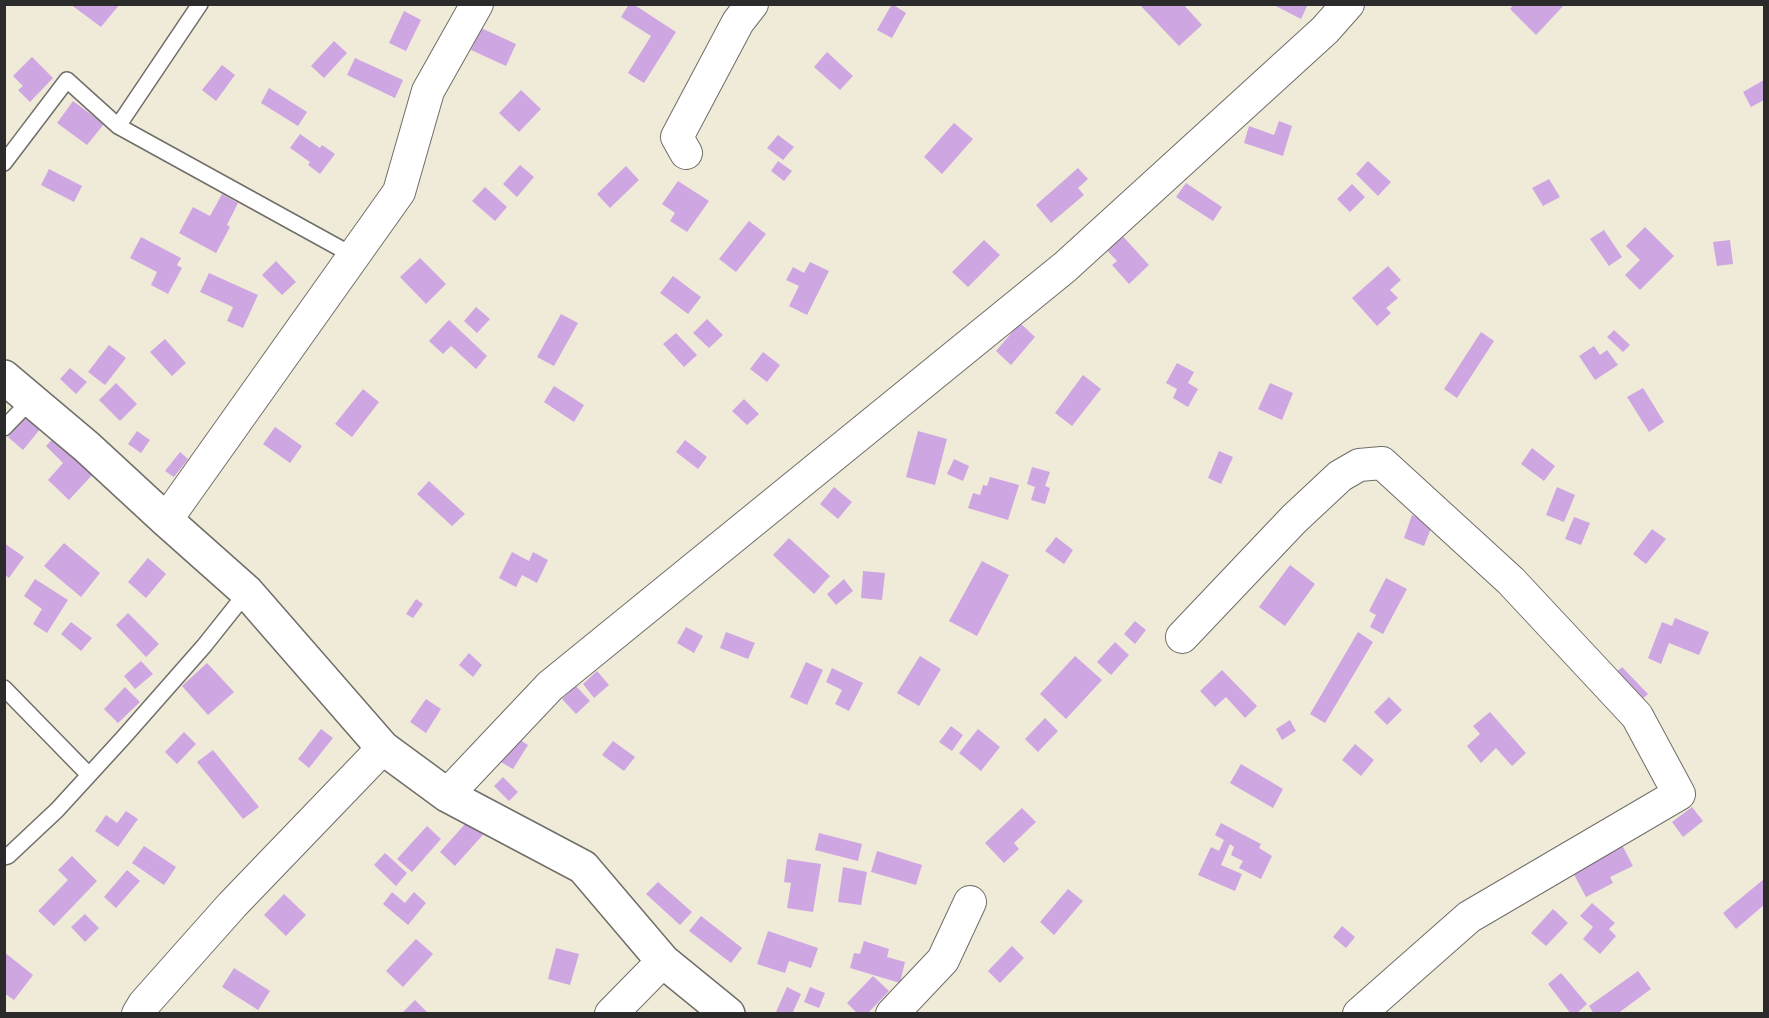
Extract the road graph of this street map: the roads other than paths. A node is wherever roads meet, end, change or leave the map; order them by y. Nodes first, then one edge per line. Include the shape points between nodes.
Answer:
1 (200, 4) edge
2 (477, 4) edge
3 (752, 4) edge
4 (1348, 4) edge
5 (118, 126) junction
6 (686, 153) dead end
7 (4, 163) edge
8 (354, 256) junction
9 (4, 377) edge
10 (32, 399) junction
11 (4, 428) edge
12 (165, 520) junction
13 (247, 592) junction
14 (1182, 637) dead end
15 (4, 688) edge
16 (383, 748) junction
17 (89, 775) junction
18 (447, 795) junction
19 (4, 857) edge
20 (970, 902) dead end
21 (663, 961) junction
22 (138, 1014) edge
23 (611, 1014) edge
24 (728, 1014) edge
25 (892, 1014) edge
26 (1359, 1014) edge

1 - 5 lane
2 - 8 street via 428,91 399,192
3 - 6 street via 738,22 677,137
4 - 18 street via 1325,30 1065,267 550,686
5 - 7 lane via 67,81
5 - 8 lane
8 - 12 street
9 - 10 street
10 - 11 lane
10 - 12 street
12 - 13 street
13 - 16 street
13 - 17 lane
14 - 26 street via 1340,476 1359,465 1382,463 1511,581 1637,716 1679,794 1469,917
15 - 17 lane
16 - 18 street
16 - 22 street via 232,905
17 - 19 lane
18 - 21 street via 583,867
20 - 25 street via 943,960
21 - 23 street
21 - 24 street

